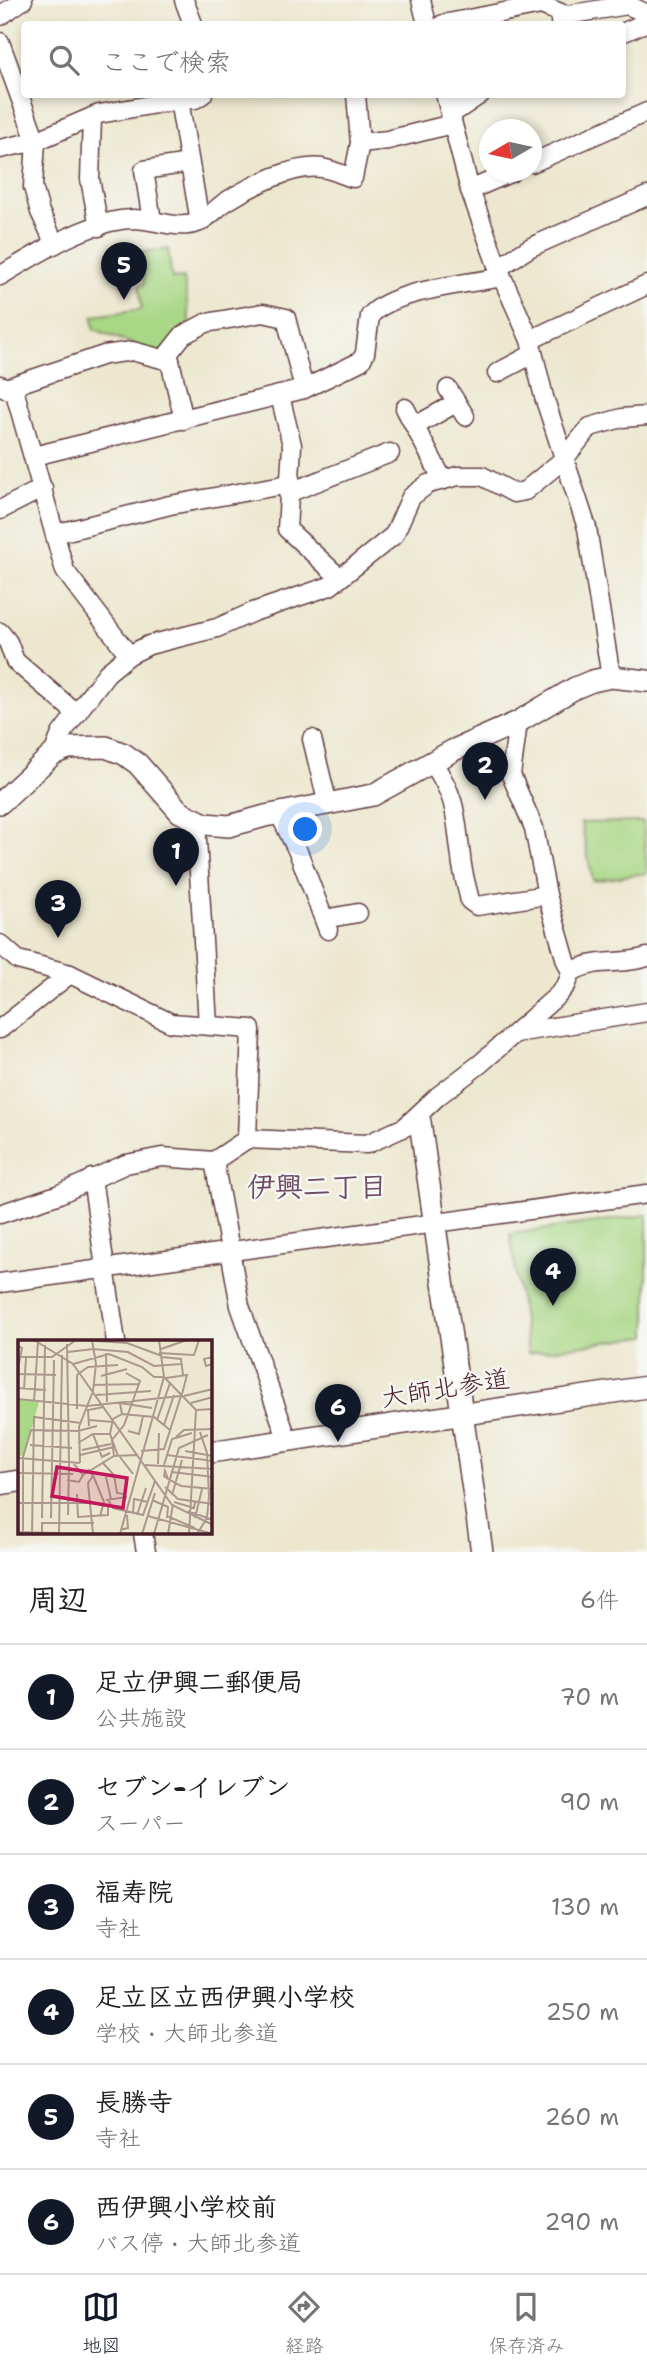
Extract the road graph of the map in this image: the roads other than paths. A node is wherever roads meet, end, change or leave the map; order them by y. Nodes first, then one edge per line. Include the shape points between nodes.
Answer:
1 (23, 0) edge
2 (184, 0) edge
3 (421, 0) edge
4 (647, 14) edge
5 (0, 16) edge
6 (562, 20) edge
7 (191, 21) edge
8 (426, 21) edge
9 (445, 21) edge
10 (647, 22) edge
11 (626, 31) edge
12 (0, 42) edge
13 (197, 98) edge
14 (356, 98) edge
15 (446, 98) edge
16 (476, 98) edge
17 (179, 100) junction
18 (647, 112) edge
19 (92, 117) junction
20 (451, 120) junction
21 (36, 141) junction
22 (359, 144) junction
23 (0, 149) edge
24 (542, 158) edge
25 (189, 163) junction
26 (489, 182) edge
27 (470, 190) junction
28 (647, 196) edge
29 (152, 221) junction
30 (200, 222) junction
31 (99, 227) junction
32 (55, 244) junction
33 (500, 272) junction
34 (0, 276) edge
35 (647, 285) edge
36 (532, 347) junction
37 (170, 361) junction
38 (497, 373) dead end
39 (3, 386) edge
40 (304, 389) junction
41 (280, 396) junction
42 (456, 403) dead end
43 (405, 408) dead end
44 (647, 416) edge
45 (184, 420) junction
46 (415, 426) junction
47 (390, 453) dead end
48 (34, 456) junction
49 (564, 459) junction
50 (443, 480) junction
51 (43, 488) junction
52 (289, 489) junction
53 (0, 510) edge
54 (55, 534) junction
55 (340, 578) junction
56 (0, 632) edge
57 (129, 655) junction
58 (611, 677) junction
59 (647, 681) edge
60 (77, 714) junction
61 (518, 722) junction
62 (312, 739) dead end
63 (53, 754) junction
64 (433, 763) junction
65 (0, 803) edge
66 (327, 805) junction
67 (279, 813) junction
68 (196, 821) junction
69 (547, 895) junction
70 (358, 913) dead end
71 (0, 944) edge
72 (647, 957) edge
73 (571, 972) junction
74 (70, 974) junction
75 (647, 1012) edge
76 (208, 1025) junction
77 (0, 1029) edge
78 (514, 1033) junction
79 (419, 1118) junction
80 (247, 1139) junction
81 (214, 1161) junction
82 (92, 1178) junction
83 (647, 1194) edge
84 (0, 1214) edge
85 (436, 1223) junction
86 (230, 1252) junction
87 (106, 1268) junction
88 (0, 1283) edge
89 (116, 1340) edge
90 (647, 1387) edge
91 (462, 1414) junction
92 (288, 1441) junction
93 (212, 1452) edge
94 (18, 1481) edge
95 (0, 1483) edge
96 (143, 1534) edge
97 (146, 1552) edge
98 (482, 1552) edge

1 - 5 street
2 - 7 street
3 - 8 street
4 - 6 street via 628,5
6 - 9 street via 541,5
10 - 11 street
12 - 21 street
13 - 17 street
14 - 22 street
15 - 20 street
16 - 20 street
17 - 19 street
17 - 25 street
18 - 24 street
19 - 21 street
19 - 31 street via 90,179
20 - 22 street
20 - 27 street
21 - 23 street
21 - 32 street via 33,187
22 - 30 street via 353,178 323,168 285,173 226,201
25 - 29 street via 144,170
25 - 30 street
26 - 27 street
27 - 33 street
28 - 33 street via 531,247
29 - 30 street via 186,226
29 - 31 street via 131,219
31 - 32 street
32 - 34 street
33 - 36 street
33 - 40 street via 382,305 370,316 361,361
35 - 36 street
36 - 38 street
36 - 49 street
37 - 39 street via 132,351 104,355
37 - 40 street via 169,354 183,335 206,323 263,313 286,318
37 - 45 street
39 - 48 street via 15,393
40 - 41 street
41 - 45 street
41 - 52 street via 292,445
42 - 46 street
43 - 46 street
44 - 49 street via 590,427
45 - 48 street
46 - 50 street
47 - 52 street
48 - 51 street
49 - 50 street via 526,491 514,493 482,476
49 - 58 street via 587,528
50 - 55 street via 428,484 411,497 394,535
51 - 53 street
51 - 54 street
52 - 54 street via 170,505
52 - 55 street via 287,529
54 - 57 street via 65,571
55 - 57 street via 330,586 217,628 149,645
56 - 60 street via 15,661
57 - 60 street via 107,673
58 - 59 street
58 - 61 street via 575,688
60 - 63 street via 57,740
61 - 64 street
61 - 69 street via 511,775 534,828
62 - 66 street
63 - 65 street
63 - 68 street via 84,746 124,754 180,812
64 - 66 street via 373,796
64 - 69 street via 457,812 470,901 477,906
66 - 67 street
67 - 68 street via 229,826
67 - 70 street via 326,925
68 - 76 street
69 - 73 street
71 - 74 street via 18,960
72 - 73 street via 597,962
73 - 78 street via 558,995
74 - 76 street via 171,1023
74 - 77 street
75 - 78 street
76 - 80 street via 251,1029
78 - 79 street via 438,1096
79 - 80 street via 367,1144
79 - 85 street
80 - 81 street
81 - 82 street via 162,1157 126,1164
81 - 86 street
82 - 84 street
82 - 87 street
83 - 85 street
85 - 86 street
85 - 91 street
86 - 87 street
86 - 92 street via 240,1306
87 - 88 street
87 - 89 street
90 - 91 street, 大師北参道
91 - 92 street, 大師北参道
91 - 98 street
92 - 93 street, 大師北参道
94 - 95 street
96 - 97 street

